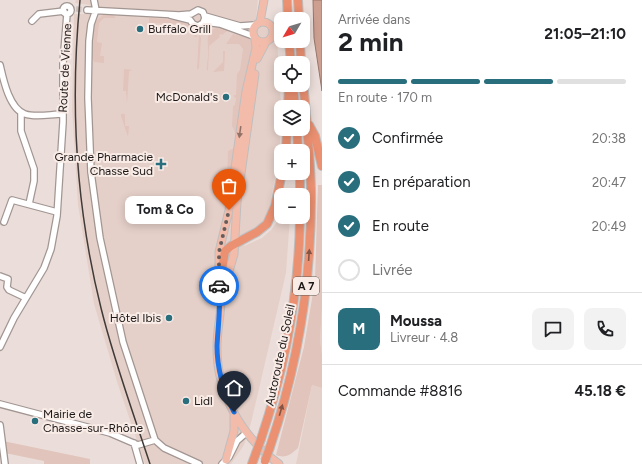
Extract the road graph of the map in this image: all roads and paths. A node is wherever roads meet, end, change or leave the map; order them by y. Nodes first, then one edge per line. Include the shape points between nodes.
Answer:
1 (94, 0) edge
2 (287, 0) edge
3 (298, 0) edge
4 (264, 2) edge
5 (69, 8) edge
6 (87, 10) tunnel mouth
7 (96, 10) junction
8 (288, 12) edge
9 (299, 12) edge
10 (191, 17) junction
11 (205, 19) junction
12 (32, 21) dead end
13 (257, 23) junction
14 (269, 23) junction
15 (234, 26) junction
16 (254, 37) junction
17 (266, 42) junction
18 (0, 65) edge
19 (21, 113) junction
20 (63, 114) junction
21 (310, 127) edge
22 (308, 136) edge
23 (322, 166) edge
24 (280, 180) edge
25 (29, 204) junction
26 (57, 212) junction
27 (4, 222) dead end
28 (300, 224) edge
29 (235, 240) junction
30 (234, 254) junction
31 (224, 256) junction
32 (0, 276) edge
33 (220, 287) junction
34 (26, 298) junction
35 (221, 300) junction
36 (0, 347) edge
37 (0, 404) edge
38 (232, 409) junction
39 (0, 425) edge
40 (246, 433) junction
41 (155, 440) junction
42 (134, 443) junction
43 (224, 462) edge
44 (264, 462) edge
45 (4, 464) edge
46 (140, 464) edge
47 (199, 464) edge
48 (252, 464) edge
49 (279, 464) edge

1 - 7 street
2 - 8 highway
3 - 9 highway
4 - 13 main road
4 - 14 main road
5 - 12 street via 39,14
5 - 20 street, Route de Vienne
6 - 7 street
7 - 10 street
7 - 41 street via 89,41 88,98 91,172 100,238 124,342
10 - 11 street via 193,24 198,26
10 - 11 street via 198,10 203,12
11 - 15 street
13 - 14 main road
13 - 15 street
13 - 16 main road via 252,32
14 - 17 main road via 273,32 272,37
15 - 16 street
16 - 17 main road
16 -> 33 main road via 254,56 246,91 229,210 219,252
17 - 29 main road via 261,49 255,71 237,202
18 - 19 street via 9,98
19 - 20 street
19 - 25 street via 21,131 34,169
20 - 26 street, Route de Vienne
21 - 23 highway via 315,136
44 -> 22 highway, Autoroute du Soleil / A 7, bridge via 290,378 306,288 311,204
24 - 29 highway via 270,219 263,228
25 - 26 street
25 - 27 street via 12,200
26 - 34 street, Route de Vienne via 51,249 44,268
28 - 48 highway, Autoroute du Soleil / A 7, bridge via 290,323 279,376
29 - 30 main road
29 - 31 highway
30 - 31 main road via 227,253
30 - 35 main road
31 - 33 highway
32 - 34 street via 8,279 6,287 9,290
33 - 35 main road
34 - 36 street, Route de Vienne
35 - 38 main road via 218,359 224,389
37 - 42 street via 92,428
38 - 40 main road
38 - 43 main road via 235,426
39 - 45 street
40 - 43 street via 237,441
40 - 49 main road
41 - 42 street via 138,445
41 - 47 street via 164,448
42 - 46 street

